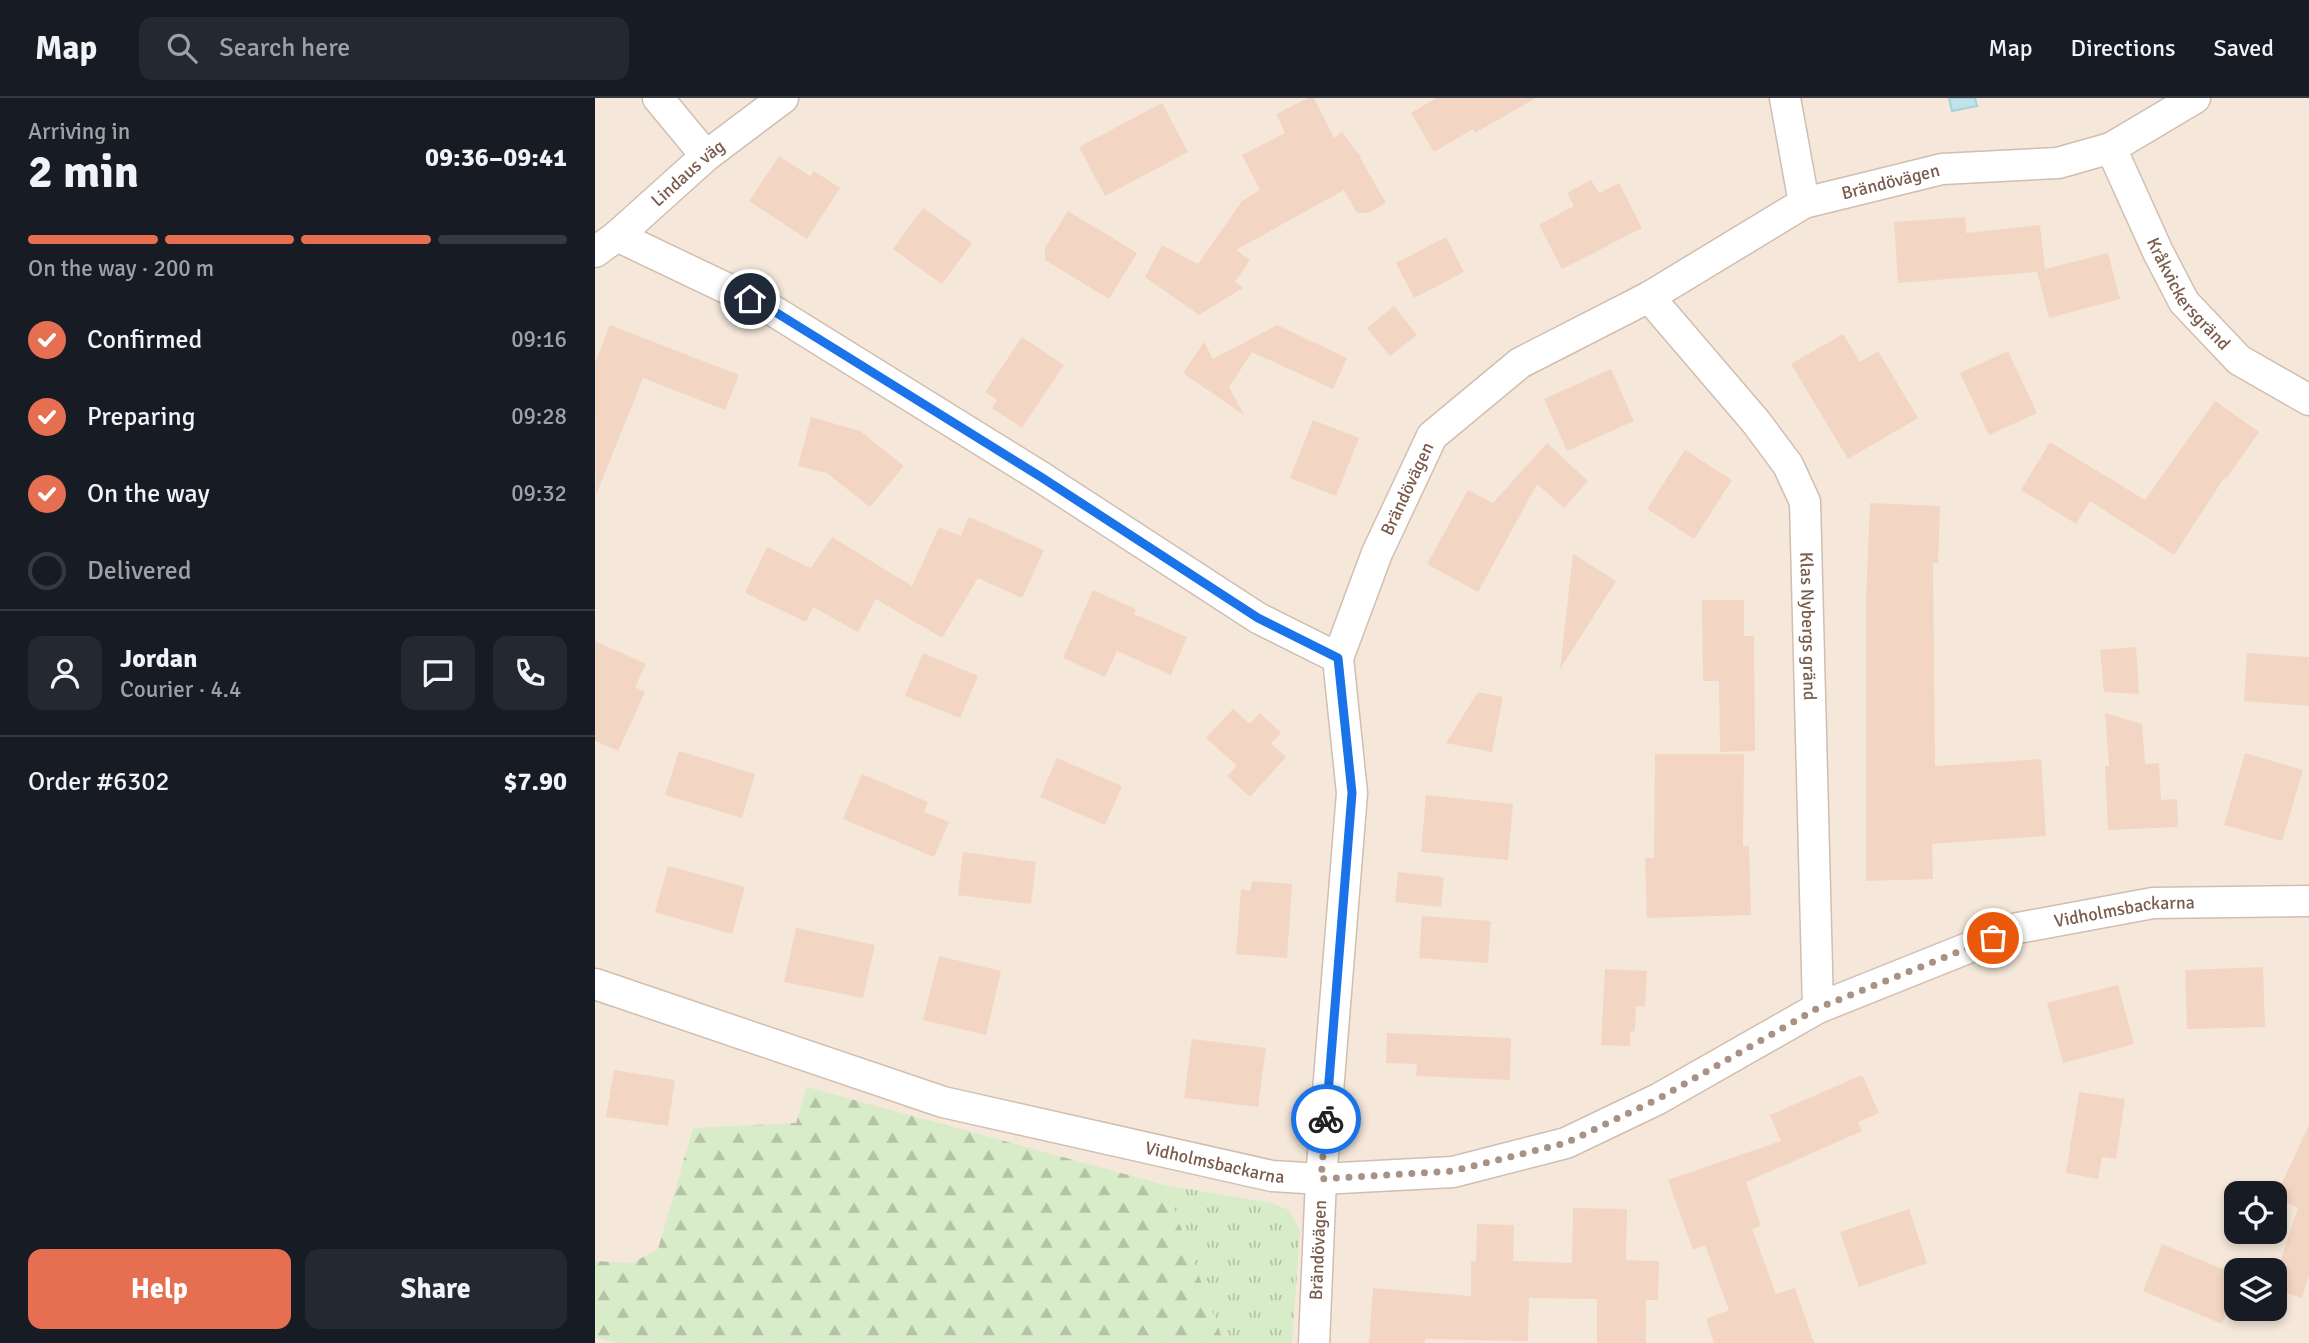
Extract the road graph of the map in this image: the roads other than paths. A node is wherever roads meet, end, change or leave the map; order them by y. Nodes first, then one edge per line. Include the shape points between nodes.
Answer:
1 (658, 98) edge
2 (783, 98) edge
3 (1785, 98) edge
4 (2195, 98) edge
5 (2111, 148) junction
6 (706, 156) junction
7 (1804, 202) junction
8 (606, 244) edge
9 (1649, 298) junction
10 (2309, 400) edge
11 (1338, 658) junction
12 (2309, 901) edge
13 (595, 984) edge
14 (1818, 1008) junction
15 (1321, 1179) junction
16 (1314, 1343) edge

1 - 6 street
2 - 6 street, Lindaus väg
3 - 7 street
4 - 5 street, Brändövägen
5 - 7 street, Brändövägen via 2058,163 1942,169
5 - 10 street, Kråkvickersgränd via 2184,302 2239,359
6 - 8 street, Lindaus väg
7 - 9 street, Brändövägen
8 - 11 street via 772,310 1258,618
9 - 11 street, Brändövägen via 1520,363 1432,436 1377,553
9 - 14 street, Klas Nybergs gränd via 1756,422 1788,465 1805,502
11 - 15 street, Brändövägen via 1352,793
12 - 14 street, Vidholmsbackarna via 2153,903 2018,928
13 - 15 street, Vidholmsbackarna via 943,1102 1272,1176
14 - 15 street, Vidholmsbackarna via 1658,1099 1566,1143 1453,1171
15 - 16 street, Brändövägen

